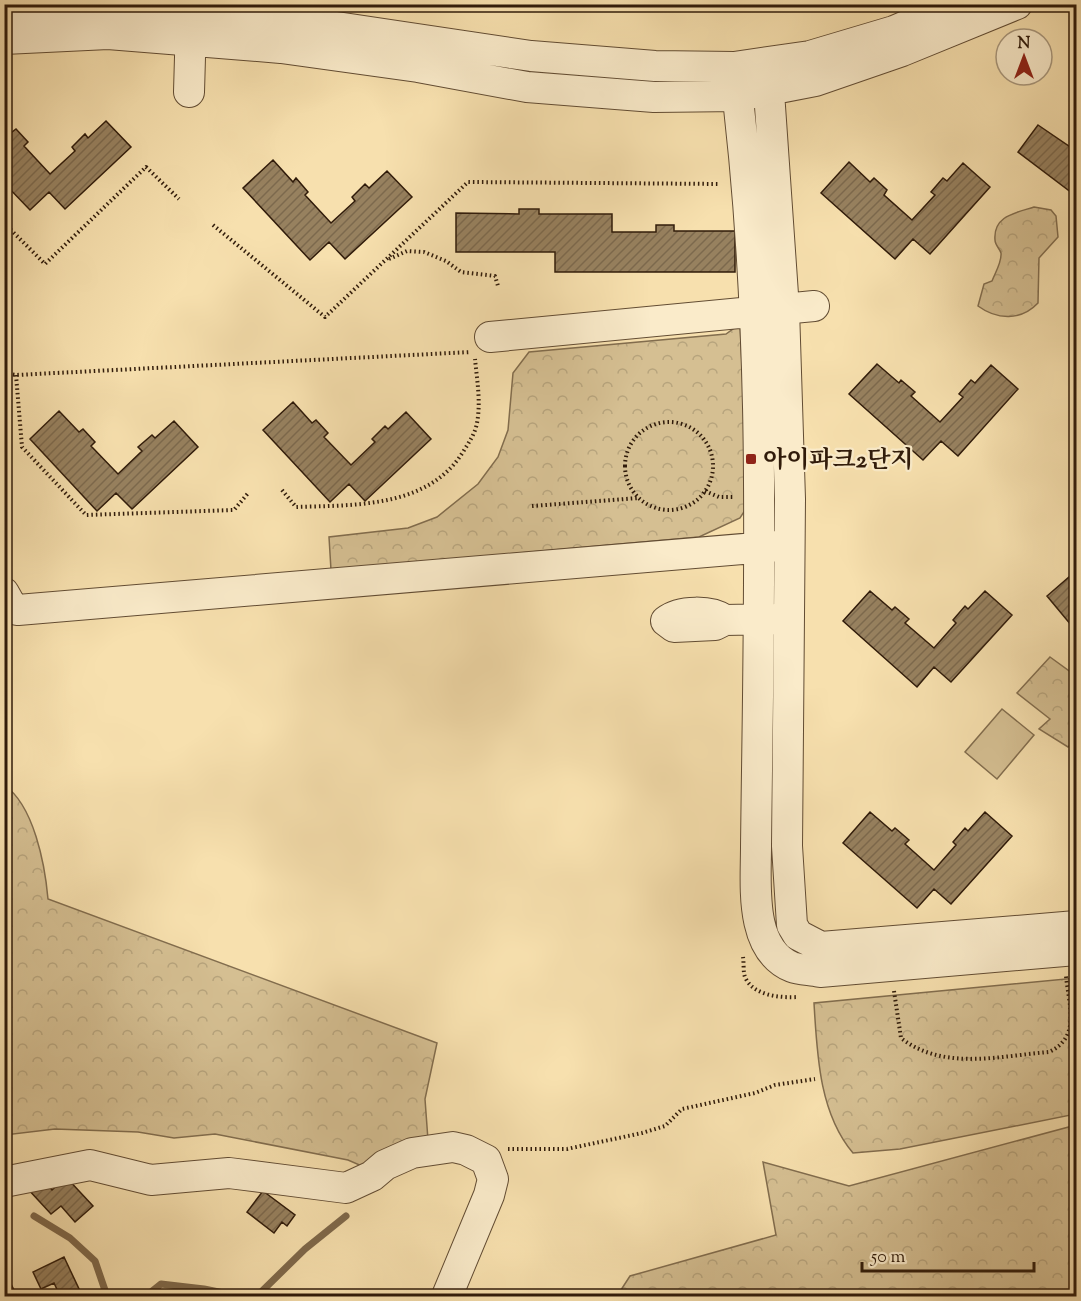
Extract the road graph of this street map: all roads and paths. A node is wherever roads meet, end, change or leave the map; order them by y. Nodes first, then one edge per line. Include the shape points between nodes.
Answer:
1 (957, 4) edge
2 (1017, 4) edge
3 (4, 12) edge
4 (191, 27) junction
5 (4, 39) edge
6 (734, 67) junction
7 (769, 77) junction
8 (189, 92) dead end
9 (738, 96) junction
10 (676, 97) junction
11 (746, 152) junction
12 (720, 196) dead end
13 (178, 199) dead end
14 (4, 223) edge
15 (213, 225) dead end
16 (385, 261) junction
17 (498, 286) dead end
18 (814, 306) dead end
19 (770, 310) junction
20 (490, 337) dead end
21 (4, 373) edge
22 (16, 375) junction
23 (282, 490) dead end
24 (705, 491) junction
25 (249, 492) dead end
26 (741, 497) dead end
27 (639, 498) junction
28 (532, 506) dead end
29 (790, 545) junction
30 (760, 548) junction
31 (4, 593) edge
32 (789, 618) junction
33 (759, 619) junction
34 (725, 620) dead end
35 (1077, 926) edge
36 (1071, 961) edge
37 (894, 988) dead end
38 (1077, 1017) edge
39 (1070, 1018) junction
40 (815, 1079) dead end
41 (466, 1150) junction
42 (4, 1182) edge
43 (447, 1296) edge

1 - 7 street via 894,31 810,56
2 - 7 street via 815,81
3 - 4 street via 109,8
4 - 5 street
4 - 6 street via 283,19 531,56 655,66
4 - 8 street
4 - 10 street via 281,48 527,87
6 - 7 street
6 - 9 street
7 - 9 street
7 - 19 street
9 - 10 street
9 - 11 street
10 - 11 street via 714,111 728,123
11 - 19 street
12 - 16 path via 721,184 468,182
13 - 14 path via 146,167 45,264
15 - 16 path via 325,317
16 - 17 path via 407,251 424,252 461,272 495,276
18 - 19 street
19 - 20 street
19 - 29 street
19 - 30 street
21 - 22 path
22 - 23 path via 475,352 477,425 448,473 402,497 355,505 296,507
22 - 25 path via 22,447 86,516 234,510
24 - 26 path via 719,497
24 - 27 path via 686,507 671,510 657,509
24 - 27 path via 713,472 706,443 689,428 668,422 642,432 626,454 627,482
27 - 28 path
29 - 30 street
29 - 32 street
30 - 31 street via 18,610 13,609
30 - 33 street
32 - 33 street
32 - 35 street via 788,857 790,914 798,935 821,947
33 - 34 street
33 - 36 street via 757,902 761,931 773,952 792,967 820,972
36 - 39 path
37 - 39 path via 901,1038 943,1058 1049,1052 1067,1039
38 - 39 path
40 - 41 path via 682,1109 665,1126 567,1149
41 - 42 street via 453,1147 412,1153 346,1188 229,1173 151,1180 90,1165
41 - 43 street via 486,1160 493,1179

